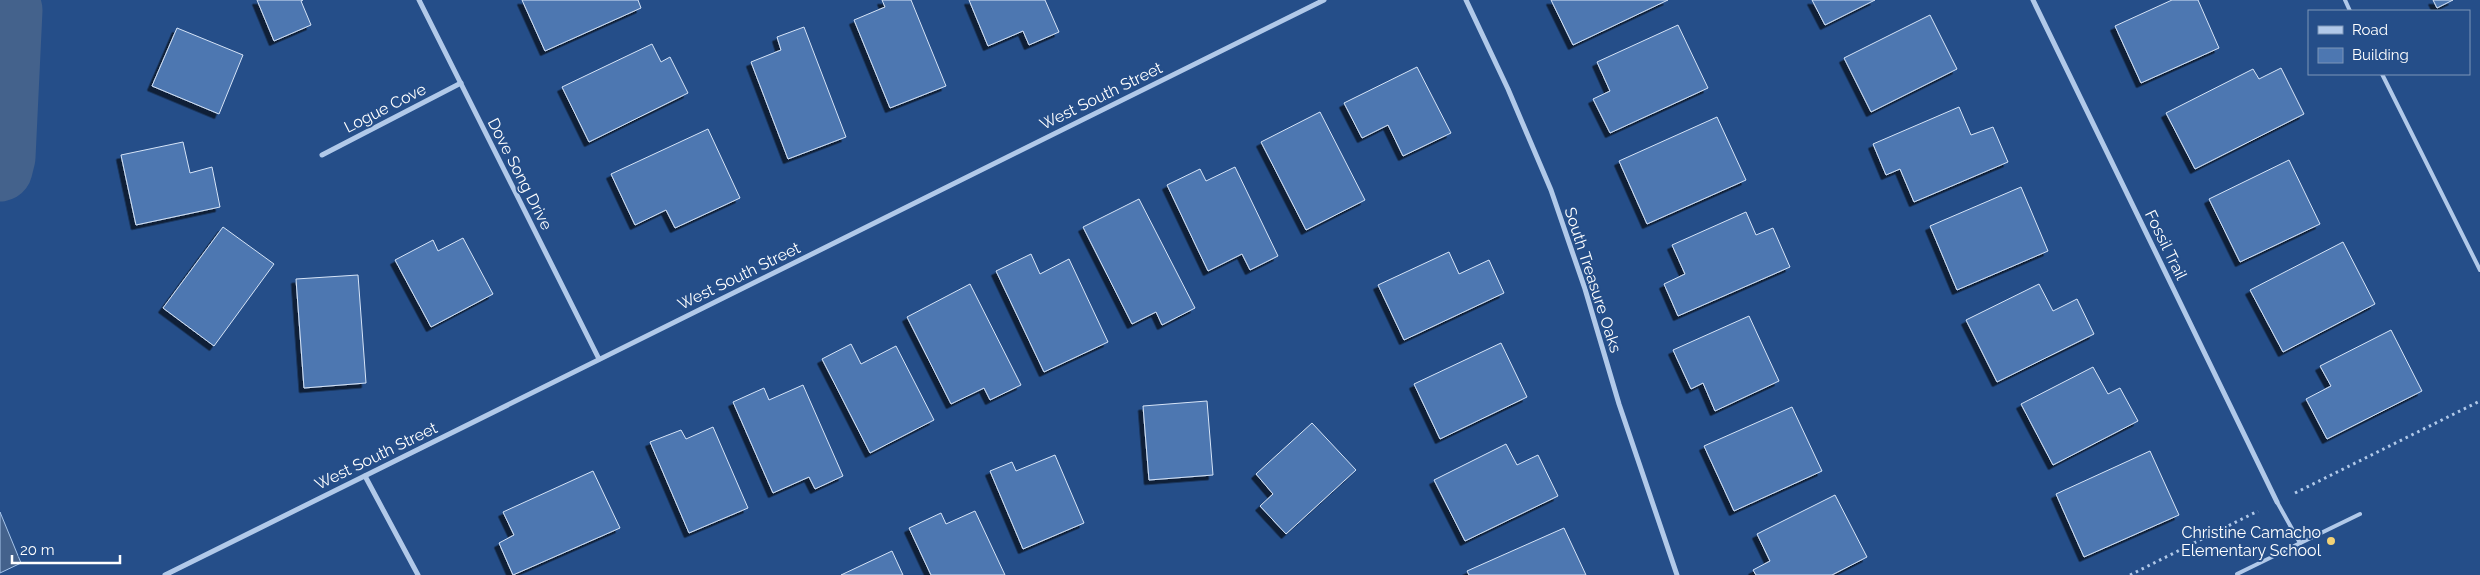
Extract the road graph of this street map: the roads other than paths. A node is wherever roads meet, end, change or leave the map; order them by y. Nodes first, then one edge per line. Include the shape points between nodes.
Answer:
1 (418, 0) edge
2 (1324, 0) edge
3 (1466, 0) edge
4 (2033, 0) edge
5 (2382, 75) edge
6 (461, 84) junction
7 (322, 155) dead end
8 (2480, 270) edge
9 (599, 359) junction
10 (365, 476) junction
11 (2277, 502) joint
12 (2360, 514) dead end
13 (2300, 543) junction
14 (2237, 574) edge
15 (165, 575) edge
16 (418, 575) edge
17 (1677, 575) edge

1 - 6 street, Dove Song Drive
2 - 9 street, West South Street
3 - 17 street, South Treasure Oaks via 1550,190
4 - 11 street, Fossil Trail
5 - 8 lane
6 - 7 street, Logue Cove
6 - 9 street, Dove Song Drive
9 - 10 street, West South Street
10 - 15 street, West South Street
10 - 16 street
11 - 13 lane
12 - 13 lane
13 - 14 lane

